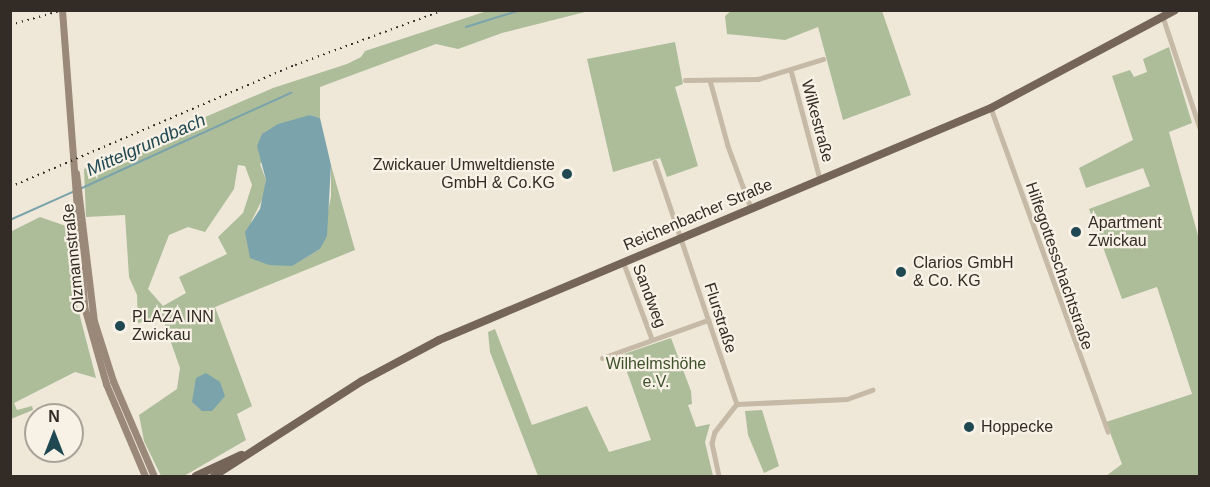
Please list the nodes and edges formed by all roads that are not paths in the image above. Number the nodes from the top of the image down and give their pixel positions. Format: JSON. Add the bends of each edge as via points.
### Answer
{"nodes":[{"id":1,"x":62,"y":10,"type":"edge"},
{"id":2,"x":1175,"y":10,"type":"edge"},
{"id":3,"x":1162,"y":17,"type":"junction"},
{"id":4,"x":823,"y":59,"type":"dead end"},
{"id":5,"x":791,"y":70,"type":"junction"},
{"id":6,"x":685,"y":80,"type":"dead end"},
{"id":7,"x":710,"y":80,"type":"junction"},
{"id":8,"x":991,"y":108,"type":"junction"},
{"id":9,"x":1200,"y":128,"type":"edge"},
{"id":10,"x":655,"y":162,"type":"dead end"},
{"id":11,"x":820,"y":179,"type":"junction"},
{"id":12,"x":77,"y":197,"type":"junction"},
{"id":13,"x":751,"y":208,"type":"junction"},
{"id":14,"x":681,"y":237,"type":"junction"},
{"id":15,"x":623,"y":261,"type":"junction"},
{"id":16,"x":708,"y":320,"type":"junction"},
{"id":17,"x":652,"y":339,"type":"junction"},
{"id":18,"x":602,"y":358,"type":"dead end"},
{"id":19,"x":872,"y":390,"type":"dead end"},
{"id":20,"x":737,"y":404,"type":"junction"},
{"id":21,"x":1108,"y":431,"type":"dead end"},
{"id":22,"x":251,"y":451,"type":"junction"},
{"id":23,"x":145,"y":477,"type":"edge"},
{"id":24,"x":154,"y":477,"type":"edge"},
{"id":25,"x":196,"y":477,"type":"edge"},
{"id":26,"x":214,"y":477,"type":"edge"},
{"id":27,"x":719,"y":477,"type":"edge"}],
"edges":[{"from":1,"to":12,"type":"main road","name":"Olzmannstraße"},
{"from":2,"to":3,"type":"main road","name":"Reichenbacher Straße"},
{"from":3,"to":8,"type":"main road","name":"Reichenbacher Straße"},
{"from":3,"to":9,"type":"street"},
{"from":4,"to":5,"type":"street"},
{"from":5,"to":7,"type":"street","via":[[758,79]]},
{"from":5,"to":11,"type":"street","name":"Wilkestraße"},
{"from":6,"to":7,"type":"street"},
{"from":7,"to":13,"type":"street"},
{"from":8,"to":11,"type":"main road","name":"Reichenbacher Straße"},
{"from":8,"to":21,"type":"street","name":"Hilfegottesschachtstraße"},
{"from":10,"to":14,"type":"street","name":"Flurstraße"},
{"from":11,"to":13,"type":"main road","name":"Reichenbacher Straße"},
{"from":12,"to":23,"type":"main road","name":"Olzmannstraße","via":[[88,322],[106,384]]},
{"from":12,"to":24,"type":"main road","name":"Olzmannstraße","via":[[94,321],[113,381]]},
{"from":13,"to":14,"type":"main road","name":"Reichenbacher Straße"},
{"from":14,"to":15,"type":"main road","name":"Reichenbacher Straße"},
{"from":14,"to":16,"type":"street","name":"Flurstraße"},
{"from":15,"to":17,"type":"street","name":"Sandweg"},
{"from":15,"to":22,"type":"main road","name":"Reichenbacher Straße","via":[[415,352]]},
{"from":16,"to":17,"type":"street"},
{"from":16,"to":20,"type":"street","name":"Flurstraße"},
{"from":17,"to":18,"type":"street"},
{"from":19,"to":20,"type":"street","via":[[846,399]]},
{"from":20,"to":27,"type":"street","via":[[715,432],[712,443]]},
{"from":22,"to":25,"type":"main road","name":"Reichenbacher Straße"},
{"from":22,"to":26,"type":"main road","name":"Reichenbacher Straße"}]}
